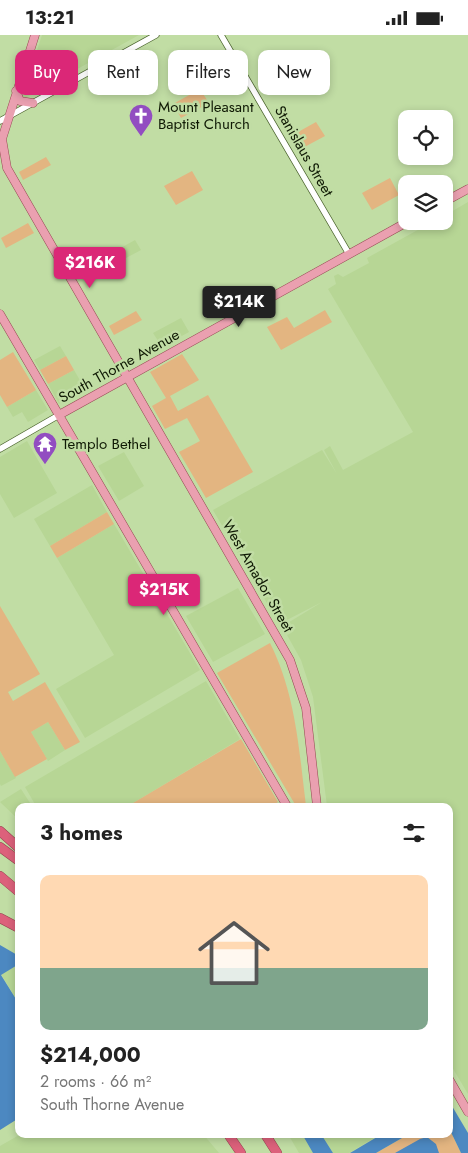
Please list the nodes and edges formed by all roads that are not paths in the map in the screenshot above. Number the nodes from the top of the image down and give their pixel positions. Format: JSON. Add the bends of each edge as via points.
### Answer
{"nodes":[{"id":1,"x":34,"y":35,"type":"edge"},
{"id":2,"x":156,"y":35,"type":"edge"},
{"id":3,"x":221,"y":35,"type":"edge"},
{"id":4,"x":29,"y":50,"type":"edge"},
{"id":5,"x":15,"y":93,"type":"edge"},
{"id":6,"x":18,"y":95,"type":"edge"},
{"id":7,"x":33,"y":103,"type":"junction"},
{"id":8,"x":4,"y":119,"type":"edge"},
{"id":9,"x":0,"y":161,"type":"edge"},
{"id":10,"x":7,"y":168,"type":"junction"},
{"id":11,"x":468,"y":189,"type":"edge"},
{"id":12,"x":453,"y":197,"type":"edge"},
{"id":13,"x":398,"y":227,"type":"edge"},
{"id":14,"x":349,"y":254,"type":"junction"},
{"id":15,"x":0,"y":315,"type":"edge"},
{"id":16,"x":126,"y":377,"type":"junction"},
{"id":17,"x":59,"y":415,"type":"junction"},
{"id":18,"x":0,"y":449,"type":"edge"},
{"id":19,"x":285,"y":803,"type":"edge"},
{"id":20,"x":317,"y":803,"type":"edge"},
{"id":21,"x":0,"y":831,"type":"edge"},
{"id":22,"x":15,"y":844,"type":"edge"},
{"id":23,"x":0,"y":847,"type":"edge"},
{"id":24,"x":15,"y":858,"type":"edge"},
{"id":25,"x":0,"y":876,"type":"edge"},
{"id":26,"x":15,"y":889,"type":"edge"},
{"id":27,"x":0,"y":918,"type":"edge"},
{"id":28,"x":0,"y":923,"type":"edge"},
{"id":29,"x":15,"y":927,"type":"edge"},
{"id":30,"x":15,"y":929,"type":"edge"},
{"id":31,"x":453,"y":1086,"type":"edge"},
{"id":32,"x":468,"y":1112,"type":"edge"},
{"id":33,"x":231,"y":1138,"type":"edge"},
{"id":34,"x":237,"y":1138,"type":"edge"},
{"id":35,"x":268,"y":1138,"type":"edge"},
{"id":36,"x":241,"y":1153,"type":"edge"},
{"id":37,"x":246,"y":1153,"type":"edge"},
{"id":38,"x":277,"y":1153,"type":"edge"}],
"edges":[{"from":1,"to":4,"type":"main road"},
{"from":2,"to":7,"type":"street"},
{"from":3,"to":14,"type":"street","name":"Stanislaus Street"},
{"from":5,"to":8,"type":"main road"},
{"from":6,"to":7,"type":"main road","via":[[20,101]]},
{"from":7,"to":8,"type":"street"},
{"from":8,"to":10,"type":"main road","via":[[2,139]]},
{"from":9,"to":10,"type":"main road"},
{"from":10,"to":16,"type":"main road","name":"West Amador Street"},
{"from":11,"to":12,"type":"main road"},
{"from":13,"to":14,"type":"main road","name":"South Thorne Avenue"},
{"from":14,"to":16,"type":"main road","name":"South Thorne Avenue"},
{"from":15,"to":17,"type":"main road"},
{"from":16,"to":17,"type":"main road","name":"South Thorne Avenue"},
{"from":16,"to":20,"type":"main road","name":"West Amador Street","via":[[290,659],[306,708]]},
{"from":17,"to":18,"type":"street","name":"South Thorne Avenue"},
{"from":17,"to":19,"type":"main road"},
{"from":21,"to":22,"type":"highway"},
{"from":23,"to":24,"type":"highway"},
{"from":25,"to":26,"type":"highway"},
{"from":27,"to":29,"type":"highway"},
{"from":28,"to":30,"type":"highway"},
{"from":31,"to":32,"type":"main road"},
{"from":33,"to":36,"type":"highway"},
{"from":34,"to":37,"type":"highway"},
{"from":35,"to":38,"type":"highway"}]}
